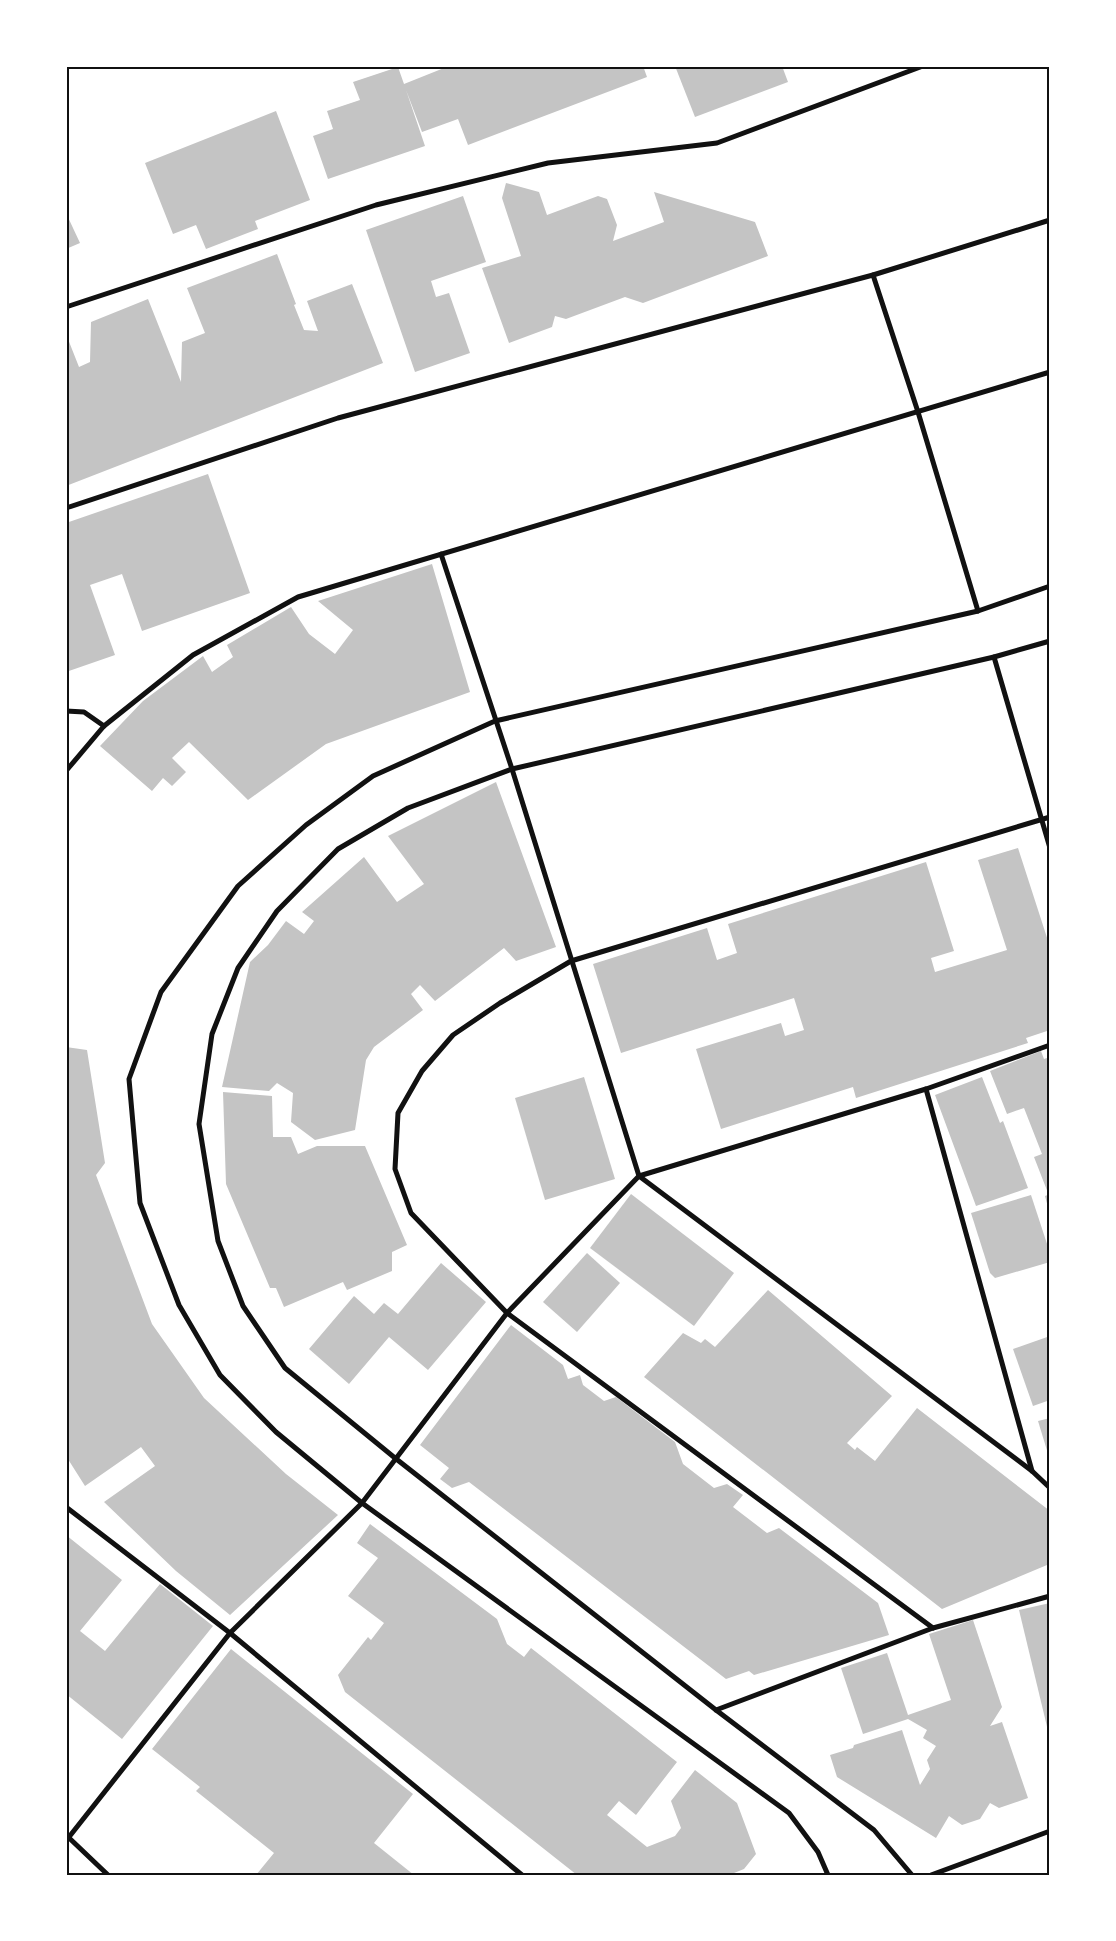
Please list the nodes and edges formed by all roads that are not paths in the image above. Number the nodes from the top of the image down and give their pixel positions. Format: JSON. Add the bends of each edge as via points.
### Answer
{"nodes":[{"id":1,"x":923,"y":66,"type":"edge"},
{"id":2,"x":1050,"y":220,"type":"edge"},
{"id":3,"x":873,"y":275,"type":"junction"},
{"id":4,"x":66,"y":307,"type":"edge"},
{"id":5,"x":1050,"y":372,"type":"edge"},
{"id":6,"x":918,"y":412,"type":"junction"},
{"id":7,"x":66,"y":508,"type":"edge"},
{"id":8,"x":441,"y":554,"type":"junction"},
{"id":9,"x":1050,"y":586,"type":"edge"},
{"id":10,"x":978,"y":611,"type":"junction"},
{"id":11,"x":1050,"y":641,"type":"edge"},
{"id":12,"x":994,"y":657,"type":"junction"},
{"id":13,"x":66,"y":711,"type":"edge"},
{"id":14,"x":496,"y":720,"type":"junction"},
{"id":15,"x":104,"y":726,"type":"junction"},
{"id":16,"x":512,"y":769,"type":"junction"},
{"id":17,"x":66,"y":771,"type":"edge"},
{"id":18,"x":1050,"y":817,"type":"edge"},
{"id":19,"x":1041,"y":819,"type":"junction"},
{"id":20,"x":1050,"y":848,"type":"edge"},
{"id":21,"x":571,"y":961,"type":"junction"},
{"id":22,"x":1050,"y":1045,"type":"edge"},
{"id":23,"x":926,"y":1089,"type":"junction"},
{"id":24,"x":639,"y":1176,"type":"junction"},
{"id":25,"x":507,"y":1313,"type":"junction"},
{"id":26,"x":395,"y":1458,"type":"junction"},
{"id":27,"x":1032,"y":1471,"type":"junction"},
{"id":28,"x":1050,"y":1488,"type":"edge"},
{"id":29,"x":362,"y":1503,"type":"junction"},
{"id":30,"x":66,"y":1507,"type":"edge"},
{"id":31,"x":1050,"y":1596,"type":"edge"},
{"id":32,"x":933,"y":1628,"type":"junction"},
{"id":33,"x":230,"y":1633,"type":"junction"},
{"id":34,"x":716,"y":1710,"type":"junction"},
{"id":35,"x":1050,"y":1831,"type":"edge"},
{"id":36,"x":68,"y":1836,"type":"edge"},
{"id":37,"x":108,"y":1875,"type":"edge"},
{"id":38,"x":522,"y":1875,"type":"edge"},
{"id":39,"x":828,"y":1875,"type":"edge"},
{"id":40,"x":912,"y":1875,"type":"edge"},
{"id":41,"x":931,"y":1875,"type":"edge"}],
"edges":[{"from":1,"to":4,"type":"street","via":[[718,143],[548,163],[376,205]]},
{"from":2,"to":3,"type":"street"},
{"from":3,"to":6,"type":"street"},
{"from":3,"to":7,"type":"street","via":[[338,418]]},
{"from":5,"to":6,"type":"street"},
{"from":6,"to":8,"type":"street"},
{"from":6,"to":10,"type":"street"},
{"from":8,"to":14,"type":"street"},
{"from":8,"to":15,"type":"street","via":[[298,597],[193,655]]},
{"from":9,"to":10,"type":"street"},
{"from":10,"to":14,"type":"street"},
{"from":11,"to":12,"type":"street"},
{"from":12,"to":16,"type":"street"},
{"from":12,"to":19,"type":"street"},
{"from":13,"to":15,"type":"street","via":[[84,712]]},
{"from":14,"to":16,"type":"street"},
{"from":14,"to":29,"type":"street","via":[[373,776],[306,825],[238,886],[161,992],[129,1079],[140,1203],[179,1306],[220,1375],[276,1432]]},
{"from":15,"to":17,"type":"street"},
{"from":16,"to":21,"type":"street"},
{"from":16,"to":26,"type":"street","via":[[408,808],[338,849],[277,910],[238,968],[212,1034],[199,1124],[218,1241],[243,1306],[285,1368]]},
{"from":18,"to":19,"type":"street"},
{"from":19,"to":20,"type":"street"},
{"from":19,"to":21,"type":"street"},
{"from":21,"to":24,"type":"street"},
{"from":21,"to":25,"type":"street","via":[[452,1035],[422,1071],[398,1113],[395,1169],[411,1213]]},
{"from":22,"to":23,"type":"street"},
{"from":23,"to":24,"type":"street"},
{"from":23,"to":27,"type":"street"},
{"from":24,"to":25,"type":"street"},
{"from":24,"to":27,"type":"street"},
{"from":25,"to":26,"type":"street"},
{"from":25,"to":32,"type":"street"},
{"from":26,"to":29,"type":"street"},
{"from":26,"to":34,"type":"street"},
{"from":27,"to":28,"type":"street"},
{"from":29,"to":33,"type":"street"},
{"from":29,"to":39,"type":"street","via":[[789,1813],[818,1852]]},
{"from":30,"to":33,"type":"street"},
{"from":31,"to":32,"type":"street"},
{"from":32,"to":34,"type":"street"},
{"from":33,"to":36,"type":"street"},
{"from":33,"to":38,"type":"street"},
{"from":34,"to":40,"type":"street","via":[[874,1830]]},
{"from":35,"to":41,"type":"street"},
{"from":36,"to":37,"type":"street"}]}
